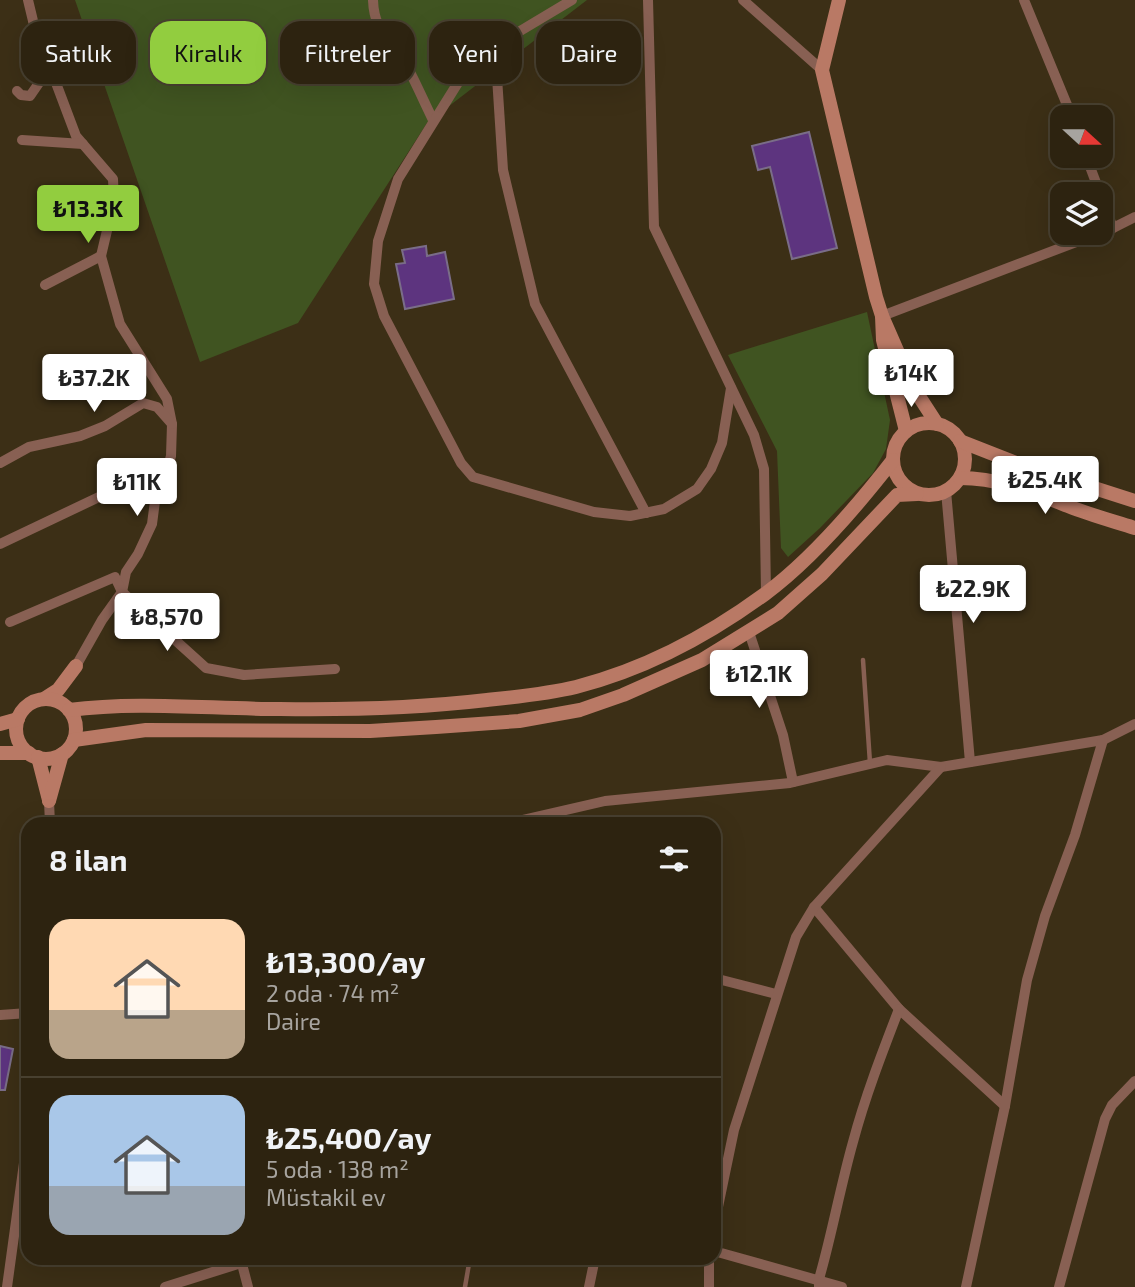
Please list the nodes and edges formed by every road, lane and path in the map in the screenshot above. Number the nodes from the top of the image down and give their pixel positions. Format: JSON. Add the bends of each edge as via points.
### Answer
{"nodes":[{"id":1,"x":28,"y":0,"type":"edge"},
{"id":2,"x":373,"y":0,"type":"edge"},
{"id":3,"x":572,"y":0,"type":"edge"},
{"id":4,"x":648,"y":0,"type":"edge"},
{"id":5,"x":743,"y":0,"type":"edge"},
{"id":6,"x":838,"y":0,"type":"edge"},
{"id":7,"x":1024,"y":0,"type":"edge"},
{"id":8,"x":33,"y":21,"type":"edge"},
{"id":9,"x":522,"y":30,"type":"edge"},
{"id":10,"x":822,"y":70,"type":"junction"},
{"id":11,"x":38,"y":84,"type":"edge"},
{"id":12,"x":56,"y":84,"type":"edge"},
{"id":13,"x":457,"y":84,"type":"edge"},
{"id":14,"x":497,"y":84,"type":"edge"},
{"id":15,"x":17,"y":91,"type":"dead end"},
{"id":16,"x":1067,"y":105,"type":"edge"},
{"id":17,"x":433,"y":120,"type":"junction"},
{"id":18,"x":22,"y":140,"type":"dead end"},
{"id":19,"x":83,"y":144,"type":"junction"},
{"id":20,"x":1135,"y":217,"type":"edge"},
{"id":21,"x":1113,"y":228,"type":"edge"},
{"id":22,"x":1068,"y":245,"type":"edge"},
{"id":23,"x":101,"y":256,"type":"junction"},
{"id":24,"x":45,"y":285,"type":"dead end"},
{"id":25,"x":882,"y":316,"type":"junction"},
{"id":26,"x":731,"y":388,"type":"junction"},
{"id":27,"x":172,"y":424,"type":"junction"},
{"id":28,"x":937,"y":424,"type":"junction"},
{"id":29,"x":906,"y":431,"type":"junction"},
{"id":30,"x":960,"y":442,"type":"junction"},
{"id":31,"x":892,"y":460,"type":"junction"},
{"id":32,"x":0,"y":463,"type":"edge"},
{"id":33,"x":960,"y":478,"type":"junction"},
{"id":34,"x":946,"y":491,"type":"junction"},
{"id":35,"x":917,"y":494,"type":"junction"},
{"id":36,"x":155,"y":501,"type":"junction"},
{"id":37,"x":1135,"y":501,"type":"edge"},
{"id":38,"x":646,"y":513,"type":"junction"},
{"id":39,"x":1135,"y":528,"type":"edge"},
{"id":40,"x":0,"y":544,"type":"edge"},
{"id":41,"x":122,"y":592,"type":"junction"},
{"id":42,"x":766,"y":593,"type":"junction"},
{"id":43,"x":10,"y":622,"type":"dead end"},
{"id":44,"x":749,"y":632,"type":"junction"},
{"id":45,"x":863,"y":660,"type":"dead end"},
{"id":46,"x":76,"y":666,"type":"junction"},
{"id":47,"x":335,"y":669,"type":"dead end"},
{"id":48,"x":44,"y":699,"type":"junction"},
{"id":49,"x":66,"y":707,"type":"junction"},
{"id":50,"x":18,"y":719,"type":"junction"},
{"id":51,"x":0,"y":724,"type":"edge"},
{"id":52,"x":1135,"y":724,"type":"edge"},
{"id":53,"x":74,"y":740,"type":"junction"},
{"id":54,"x":1103,"y":740,"type":"junction"},
{"id":55,"x":0,"y":753,"type":"edge"},
{"id":56,"x":61,"y":754,"type":"junction"},
{"id":57,"x":34,"y":755,"type":"junction"},
{"id":58,"x":970,"y":762,"type":"junction"},
{"id":59,"x":870,"y":764,"type":"junction"},
{"id":60,"x":941,"y":767,"type":"junction"},
{"id":61,"x":793,"y":782,"type":"junction"},
{"id":62,"x":49,"y":801,"type":"junction"},
{"id":63,"x":50,"y":817,"type":"edge"},
{"id":64,"x":546,"y":817,"type":"edge"},
{"id":65,"x":814,"y":907,"type":"junction"},
{"id":66,"x":721,"y":980,"type":"edge"},
{"id":67,"x":776,"y":994,"type":"junction"},
{"id":68,"x":899,"y":1009,"type":"junction"},
{"id":69,"x":21,"y":1014,"type":"edge"},
{"id":70,"x":0,"y":1015,"type":"edge"},
{"id":71,"x":1135,"y":1081,"type":"edge"},
{"id":72,"x":1005,"y":1106,"type":"junction"},
{"id":73,"x":21,"y":1185,"type":"edge"},
{"id":74,"x":721,"y":1192,"type":"edge"},
{"id":75,"x":721,"y":1253,"type":"edge"},
{"id":76,"x":218,"y":1265,"type":"edge"},
{"id":77,"x":242,"y":1265,"type":"edge"},
{"id":78,"x":469,"y":1265,"type":"edge"},
{"id":79,"x":594,"y":1265,"type":"edge"},
{"id":80,"x":709,"y":1265,"type":"edge"},
{"id":81,"x":819,"y":1283,"type":"edge"},
{"id":82,"x":7,"y":1287,"type":"edge"},
{"id":83,"x":165,"y":1287,"type":"edge"},
{"id":84,"x":248,"y":1287,"type":"edge"},
{"id":85,"x":465,"y":1287,"type":"edge"},
{"id":86,"x":589,"y":1287,"type":"edge"},
{"id":87,"x":709,"y":1287,"type":"edge"},
{"id":88,"x":842,"y":1287,"type":"edge"},
{"id":89,"x":966,"y":1287,"type":"edge"},
{"id":90,"x":1059,"y":1287,"type":"edge"}],
"edges":[{"from":1,"to":8,"type":"street"},
{"from":2,"to":17,"type":"street","via":[[382,35],[402,57]]},
{"from":3,"to":9,"type":"street"},
{"from":4,"to":26,"type":"street","via":[[654,227]]},
{"from":5,"to":10,"type":"street"},
{"from":6,"to":10,"type":"main road"},
{"from":7,"to":16,"type":"street"},
{"from":10,"to":25,"type":"main road"},
{"from":11,"to":15,"type":"street","via":[[30,96]]},
{"from":12,"to":19,"type":"street"},
{"from":13,"to":17,"type":"street"},
{"from":14,"to":38,"type":"street","via":[[503,170],[535,304]]},
{"from":17,"to":38,"type":"street","via":[[398,179],[378,241],[374,284],[384,316],[461,463],[472,477],[594,512]]},
{"from":18,"to":19,"type":"street"},
{"from":19,"to":23,"type":"street","via":[[113,179],[114,201]]},
{"from":20,"to":21,"type":"street"},
{"from":22,"to":25,"type":"street"},
{"from":23,"to":24,"type":"street"},
{"from":23,"to":27,"type":"street","via":[[120,324],[167,399]]},
{"from":25,"to":28,"type":"main road","via":[[913,387]]},
{"from":25,"to":29,"type":"main road","via":[[883,340]]},
{"from":26,"to":38,"type":"street","via":[[722,443],[711,469],[697,489],[664,509]]},
{"from":26,"to":42,"type":"street","via":[[754,435],[764,469]]},
{"from":27,"to":32,"type":"street","via":[[157,407],[143,403],[105,426],[29,447]]},
{"from":27,"to":36,"type":"street","via":[[171,456]]},
{"from":28,"to":29,"type":"main road"},
{"from":28,"to":30,"type":"main road"},
{"from":29,"to":31,"type":"main road"},
{"from":30,"to":33,"type":"main road","via":[[965,460]]},
{"from":30,"to":37,"type":"main road"},
{"from":31,"to":35,"type":"main road","via":[[900,481]]},
{"from":31,"to":42,"type":"main road","via":[[859,504]]},
{"from":33,"to":34,"type":"main road"},
{"from":33,"to":39,"type":"main road","via":[[1012,484]]},
{"from":34,"to":35,"type":"main road"},
{"from":34,"to":58,"type":"street"},
{"from":35,"to":44,"type":"main road","via":[[897,495],[822,574],[778,614]]},
{"from":36,"to":40,"type":"street","via":[[138,482]]},
{"from":36,"to":41,"type":"street","via":[[152,524],[126,572]]},
{"from":41,"to":43,"type":"street","via":[[115,577]]},
{"from":41,"to":46,"type":"street"},
{"from":41,"to":47,"type":"street","via":[[206,668],[244,675]]},
{"from":42,"to":49,"type":"main road","via":[[676,648],[625,671],[576,687],[524,696],[426,707]]},
{"from":44,"to":53,"type":"main road","via":[[702,660],[623,695],[580,710],[531,719],[370,731],[146,730]]},
{"from":44,"to":61,"type":"street","via":[[783,735]]},
{"from":45,"to":59,"type":"lane"},
{"from":46,"to":48,"type":"main road","via":[[58,690]]},
{"from":46,"to":49,"type":"main road"},
{"from":48,"to":49,"type":"main road"},
{"from":48,"to":50,"type":"main road","via":[[30,704]]},
{"from":49,"to":53,"type":"main road","via":[[76,724]]},
{"from":50,"to":51,"type":"main road"},
{"from":50,"to":57,"type":"main road","via":[[18,738]]},
{"from":52,"to":54,"type":"street"},
{"from":53,"to":56,"type":"main road"},
{"from":54,"to":58,"type":"street"},
{"from":54,"to":72,"type":"street","via":[[1027,980]]},
{"from":55,"to":57,"type":"main road"},
{"from":56,"to":57,"type":"main road","via":[[53,758]]},
{"from":56,"to":62,"type":"main road"},
{"from":57,"to":62,"type":"main road"},
{"from":58,"to":60,"type":"street"},
{"from":59,"to":60,"type":"street","via":[[887,760]]},
{"from":59,"to":61,"type":"street"},
{"from":60,"to":65,"type":"street"},
{"from":61,"to":64,"type":"street","via":[[605,801]]},
{"from":62,"to":63,"type":"street"},
{"from":65,"to":67,"type":"street","via":[[796,937]]},
{"from":65,"to":68,"type":"street"},
{"from":66,"to":67,"type":"street"},
{"from":67,"to":74,"type":"street","via":[[734,1130]]},
{"from":68,"to":72,"type":"street"},
{"from":68,"to":81,"type":"street","via":[[852,1142]]},
{"from":69,"to":70,"type":"street"},
{"from":71,"to":90,"type":"street","via":[[1105,1119]]},
{"from":72,"to":89,"type":"street"},
{"from":73,"to":82,"type":"street"},
{"from":75,"to":81,"type":"street"},
{"from":76,"to":83,"type":"street"},
{"from":77,"to":84,"type":"street"},
{"from":78,"to":85,"type":"lane"},
{"from":79,"to":86,"type":"street"},
{"from":80,"to":87,"type":"street"},
{"from":81,"to":88,"type":"street"}]}
